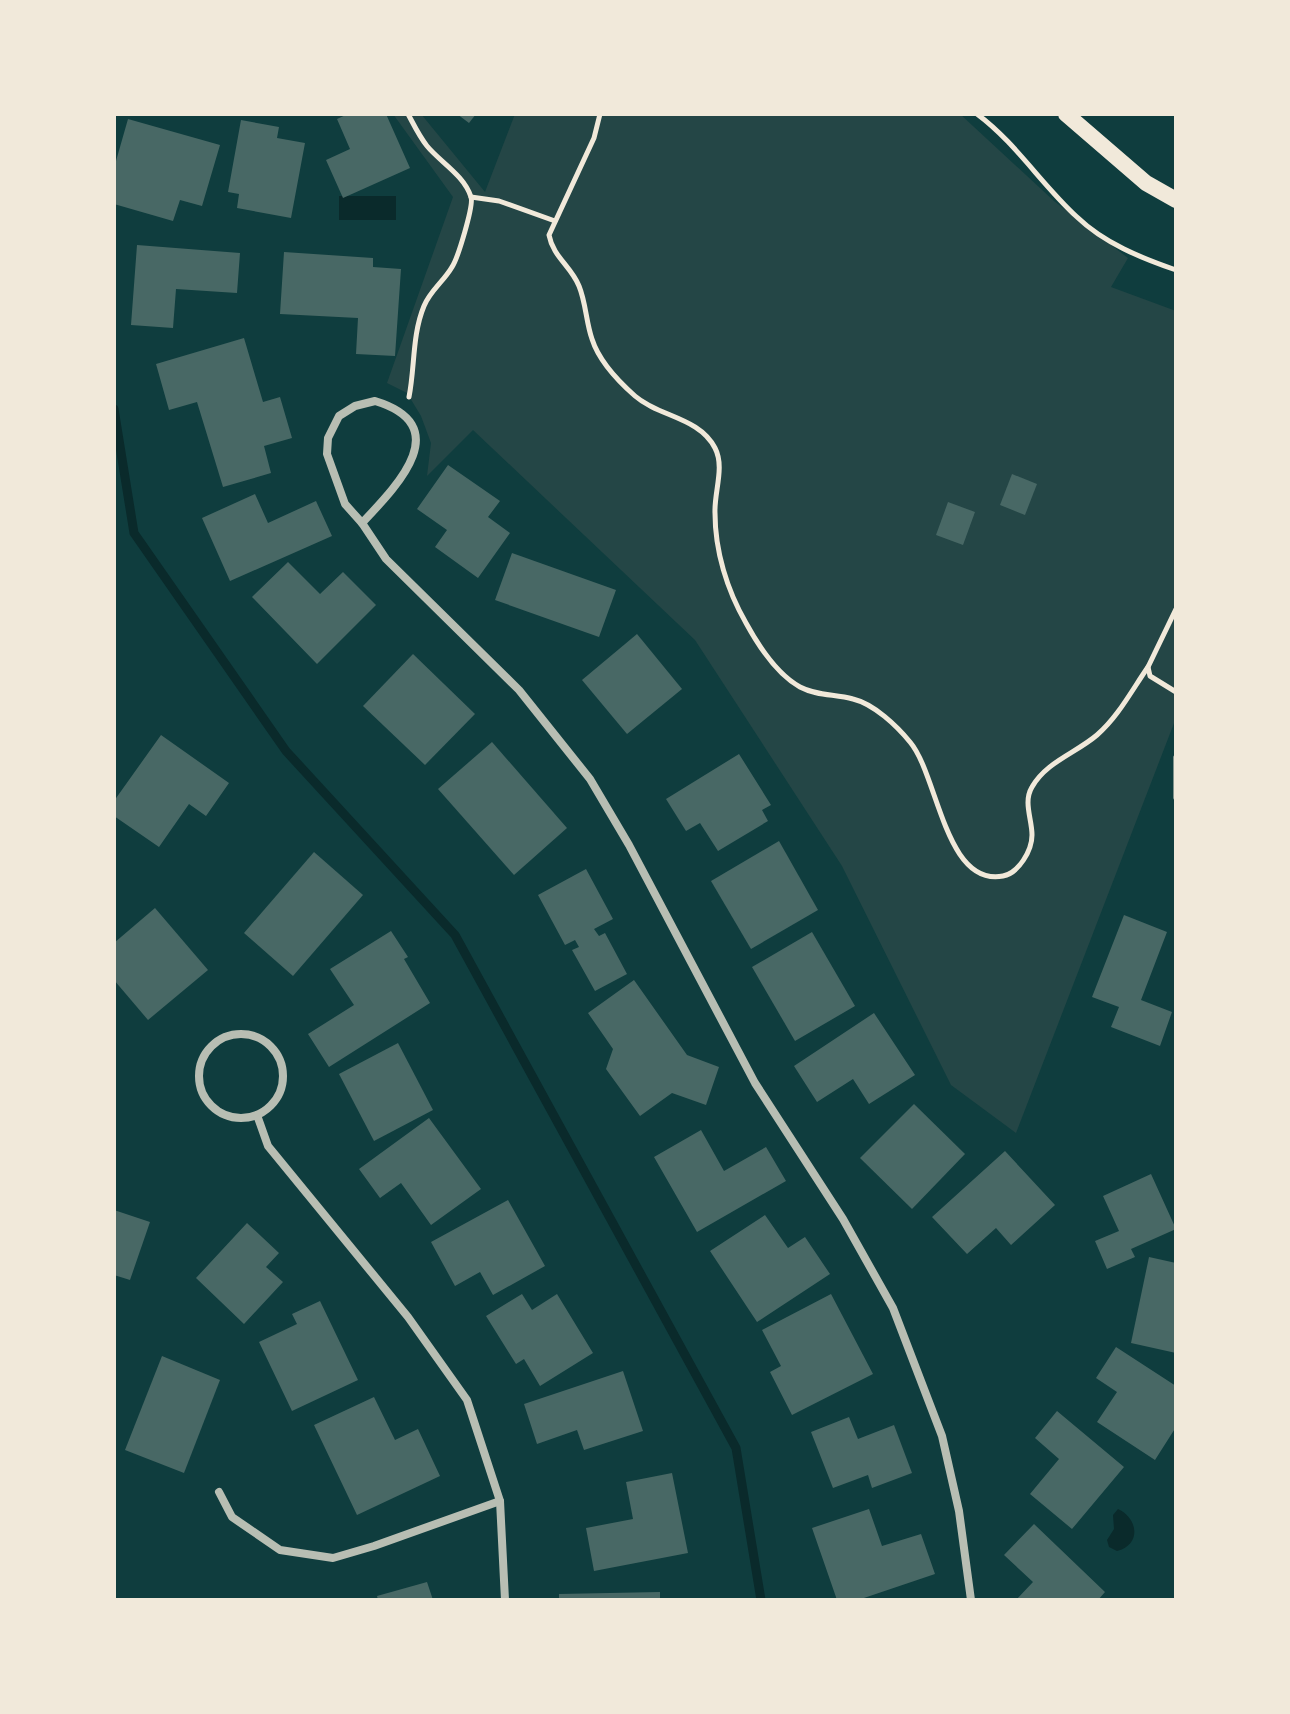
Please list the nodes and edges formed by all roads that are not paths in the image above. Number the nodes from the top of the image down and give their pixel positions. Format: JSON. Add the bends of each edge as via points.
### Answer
{"nodes":[{"id":1,"x":1066,"y":114,"type":"edge"},
{"id":2,"x":1176,"y":200,"type":"edge"},
{"id":3,"x":362,"y":523,"type":"junction"},
{"id":4,"x":257,"y":1115,"type":"junction"},
{"id":5,"x":219,"y":1492,"type":"dead end"},
{"id":6,"x":500,"y":1501,"type":"junction"},
{"id":7,"x":505,"y":1600,"type":"edge"},
{"id":8,"x":971,"y":1600,"type":"edge"}],
"edges":[{"from":1,"to":2,"type":"main road","via":[[1146,183]]},
{"from":3,"to":3,"type":"street","via":[[402,480],[415,456],[409,420],[375,401],[339,416],[328,438],[327,454],[345,504]]},
{"from":3,"to":8,"type":"street","via":[[386,559],[519,690],[590,779],[755,1083],[857,1244],[893,1308],[942,1436]]},
{"from":4,"to":4,"type":"street","via":[[278,1098],[283,1086],[281,1060],[274,1048],[251,1034],[225,1036],[203,1056],[199,1085],[215,1110],[228,1117]]},
{"from":4,"to":6,"type":"street","via":[[268,1146],[408,1317],[467,1400]]},
{"from":5,"to":6,"type":"street","via":[[232,1517],[280,1550],[333,1558]]},
{"from":6,"to":7,"type":"street"}]}
